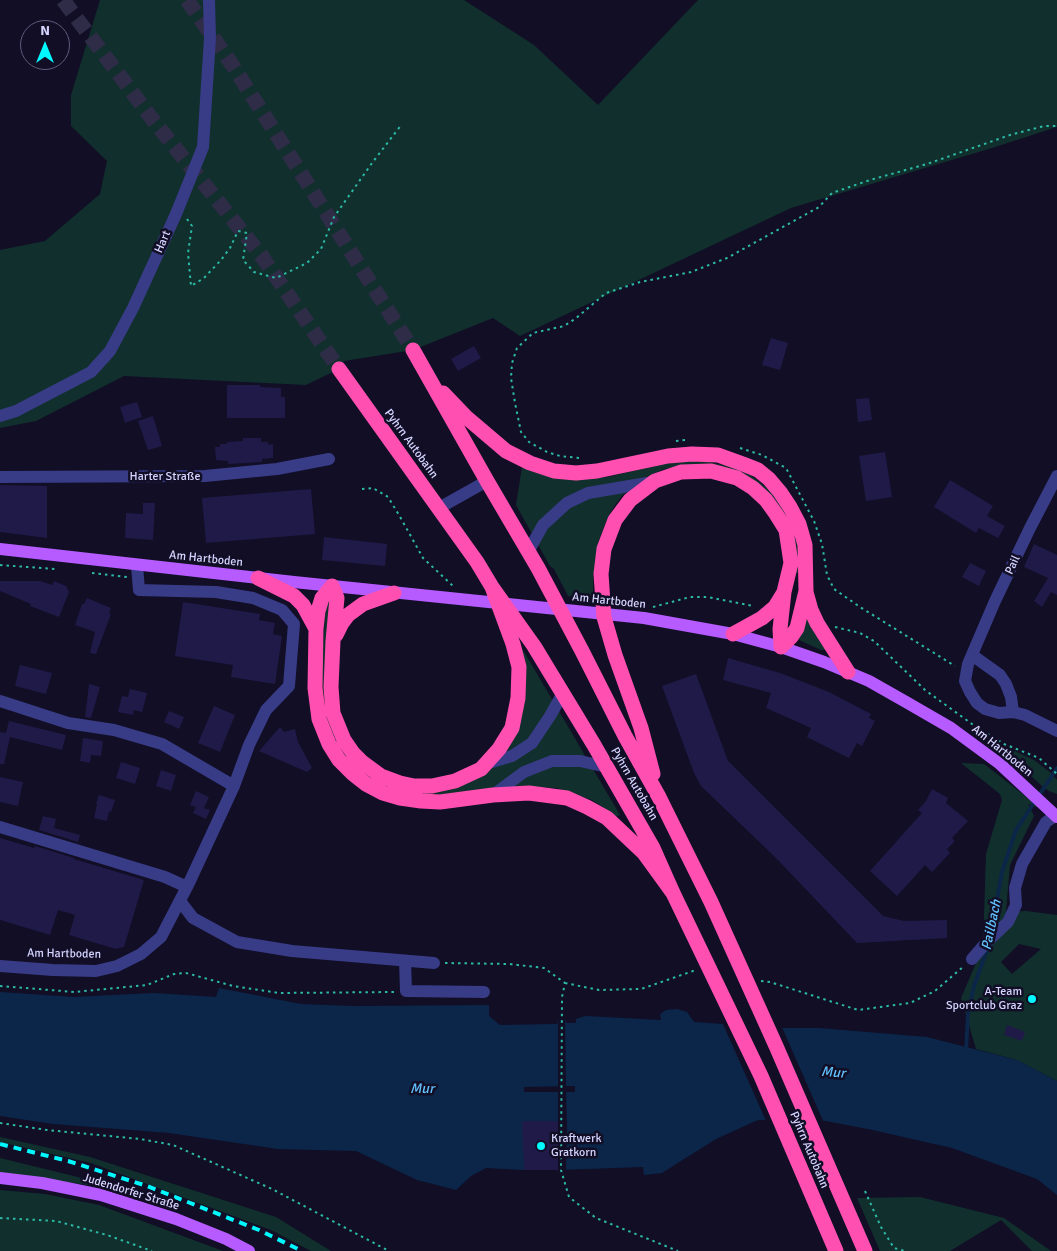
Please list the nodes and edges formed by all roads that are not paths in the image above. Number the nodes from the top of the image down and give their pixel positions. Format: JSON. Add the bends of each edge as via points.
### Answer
{"nodes":[{"id":1,"x":209,"y":0,"type":"edge"},
{"id":2,"x":413,"y":350,"type":"tunnel mouth"},
{"id":3,"x":339,"y":369,"type":"tunnel mouth"},
{"id":4,"x":427,"y":376,"type":"junction"},
{"id":5,"x":0,"y":416,"type":"edge"},
{"id":6,"x":329,"y":459,"type":"dead end"},
{"id":7,"x":1057,"y":476,"type":"edge"},
{"id":8,"x":0,"y":477,"type":"edge"},
{"id":9,"x":486,"y":481,"type":"junction"},
{"id":10,"x":654,"y":482,"type":"junction"},
{"id":11,"x":439,"y":508,"type":"junction"},
{"id":12,"x":0,"y":550,"type":"edge"},
{"id":13,"x":528,"y":552,"type":"junction"},
{"id":14,"x":137,"y":572,"type":"junction"},
{"id":15,"x":258,"y":578,"type":"junction"},
{"id":16,"x":332,"y":586,"type":"junction"},
{"id":17,"x":492,"y":587,"type":"junction"},
{"id":18,"x":806,"y":591,"type":"junction"},
{"id":19,"x":784,"y":592,"type":"junction"},
{"id":20,"x":394,"y":593,"type":"junction"},
{"id":21,"x":316,"y":629,"type":"junction"},
{"id":22,"x":733,"y":634,"type":"junction"},
{"id":23,"x":333,"y":641,"type":"junction"},
{"id":24,"x":781,"y":648,"type":"junction"},
{"id":25,"x":972,"y":655,"type":"junction"},
{"id":26,"x":848,"y":672,"type":"junction"},
{"id":27,"x":562,"y":693,"type":"junction"},
{"id":28,"x":0,"y":701,"type":"edge"},
{"id":29,"x":1013,"y":712,"type":"junction"},
{"id":30,"x":1055,"y":730,"type":"edge"},
{"id":31,"x":485,"y":764,"type":"junction"},
{"id":32,"x":607,"y":767,"type":"junction"},
{"id":33,"x":234,"y":786,"type":"junction"},
{"id":34,"x":493,"y":794,"type":"junction"},
{"id":35,"x":660,"y":797,"type":"junction"},
{"id":36,"x":1056,"y":816,"type":"edge"},
{"id":37,"x":0,"y":827,"type":"edge"},
{"id":38,"x":187,"y":887,"type":"junction"},
{"id":39,"x":674,"y":893,"type":"junction"},
{"id":40,"x":180,"y":901,"type":"junction"},
{"id":41,"x":972,"y":959,"type":"road end"},
{"id":42,"x":405,"y":961,"type":"junction"},
{"id":43,"x":434,"y":963,"type":"road end"},
{"id":44,"x":0,"y":966,"type":"edge"},
{"id":45,"x":484,"y":992,"type":"dead end"},
{"id":46,"x":0,"y":1178,"type":"edge"},
{"id":47,"x":249,"y":1251,"type":"edge"},
{"id":48,"x":836,"y":1251,"type":"edge"},
{"id":49,"x":865,"y":1251,"type":"edge"}],
"edges":[{"from":1,"to":5,"type":"street","name":"Hart","via":[[210,38],[203,147],[134,308],[110,350],[91,372]]},
{"from":2,"to":4,"type":"highway","name":"Pyhrn Autobahn"},
{"from":3,"to":11,"type":"highway","name":"Pyhrn Autobahn"},
{"from":4,"to":9,"type":"highway","name":"Pyhrn Autobahn"},
{"from":4,"to":18,"type":"highway","via":[[466,417],[506,451],[554,471],[597,471],[692,454],[718,455],[758,470],[780,492],[799,524],[805,545]]},
{"from":6,"to":8,"type":"street","name":"Harter Straße","via":[[277,469],[205,476]]},
{"from":7,"to":25,"type":"street","name":"Pail"},
{"from":9,"to":11,"type":"street"},
{"from":9,"to":13,"type":"highway","name":"Pyhrn Autobahn"},
{"from":10,"to":13,"type":"street","via":[[588,493],[567,503],[543,525]]},
{"from":10,"to":19,"type":"highway","via":[[681,472],[710,471],[737,478],[753,488],[766,500],[786,530],[791,562]]},
{"from":10,"to":35,"type":"highway","via":[[630,500],[615,520],[604,548],[601,574],[604,617]]},
{"from":11,"to":17,"type":"highway","name":"Pyhrn Autobahn"},
{"from":12,"to":14,"type":"main road","name":"Am Hartboden"},
{"from":13,"to":35,"type":"highway","name":"Pyhrn Autobahn"},
{"from":14,"to":15,"type":"main road","name":"Am Hartboden"},
{"from":14,"to":33,"type":"street","name":"Am Hartboden","via":[[139,590],[216,592],[253,598],[282,610],[294,624],[289,686],[266,710],[248,745]]},
{"from":15,"to":16,"type":"main road","name":"Am Hartboden"},
{"from":15,"to":21,"type":"highway","via":[[294,596]]},
{"from":16,"to":20,"type":"main road","name":"Am Hartboden"},
{"from":16,"to":21,"type":"highway","via":[[322,598]]},
{"from":16,"to":23,"type":"highway","via":[[337,598]]},
{"from":17,"to":27,"type":"highway","name":"Pyhrn Autobahn","via":[[534,646]]},
{"from":17,"to":31,"type":"highway","via":[[519,667],[518,698],[512,728]]},
{"from":18,"to":24,"type":"highway","via":[[797,628]]},
{"from":18,"to":26,"type":"highway","via":[[817,623]]},
{"from":19,"to":22,"type":"highway","via":[[775,607],[762,618]]},
{"from":19,"to":24,"type":"highway"},
{"from":20,"to":22,"type":"main road","name":"Am Hartboden","via":[[644,618]]},
{"from":20,"to":23,"type":"highway","via":[[362,604],[348,615]]},
{"from":21,"to":34,"type":"highway","via":[[315,688],[319,718],[329,744],[352,773],[383,793],[400,798],[440,802]]},
{"from":22,"to":24,"type":"main road","name":"Am Hartboden"},
{"from":23,"to":31,"type":"highway","via":[[333,713],[344,740],[362,762],[381,776],[414,786],[455,781]]},
{"from":24,"to":26,"type":"main road","name":"Am Hartboden"},
{"from":25,"to":29,"type":"street","via":[[1000,675],[1011,697]]},
{"from":25,"to":29,"type":"street","name":"Pail","via":[[965,681],[973,697],[986,710]]},
{"from":26,"to":36,"type":"main road","name":"Am Hartboden","via":[[950,728],[1000,764]]},
{"from":27,"to":31,"type":"street","via":[[532,743],[512,756]]},
{"from":27,"to":32,"type":"highway","name":"Pyhrn Autobahn"},
{"from":28,"to":33,"type":"street","via":[[68,724],[114,730],[162,744]]},
{"from":29,"to":30,"type":"street"},
{"from":32,"to":34,"type":"street","via":[[580,761],[552,761],[524,772]]},
{"from":32,"to":39,"type":"highway","name":"Pyhrn Autobahn","via":[[653,848]]},
{"from":33,"to":38,"type":"street","name":"Am Hartboden"},
{"from":34,"to":39,"type":"highway","via":[[548,794],[587,807],[607,818],[644,853]]},
{"from":35,"to":49,"type":"highway","name":"Pyhrn Autobahn","via":[[772,1037]]},
{"from":36,"to":41,"type":"street","via":[[1046,822],[1022,864],[1015,888],[1016,904],[1008,922]]},
{"from":37,"to":38,"type":"street","via":[[165,877]]},
{"from":38,"to":40,"type":"street","name":"Am Hartboden"},
{"from":39,"to":48,"type":"highway","name":"Pyhrn Autobahn","via":[[761,1076]]},
{"from":40,"to":42,"type":"street","via":[[193,918],[237,942]]},
{"from":40,"to":44,"type":"street","name":"Am Hartboden","via":[[161,937],[141,954],[117,966],[96,971]]},
{"from":42,"to":43,"type":"street"},
{"from":42,"to":45,"type":"street","via":[[406,991]]},
{"from":46,"to":47,"type":"main road","name":"Judendorfer Straße","via":[[42,1182],[101,1195],[176,1219]]}]}
